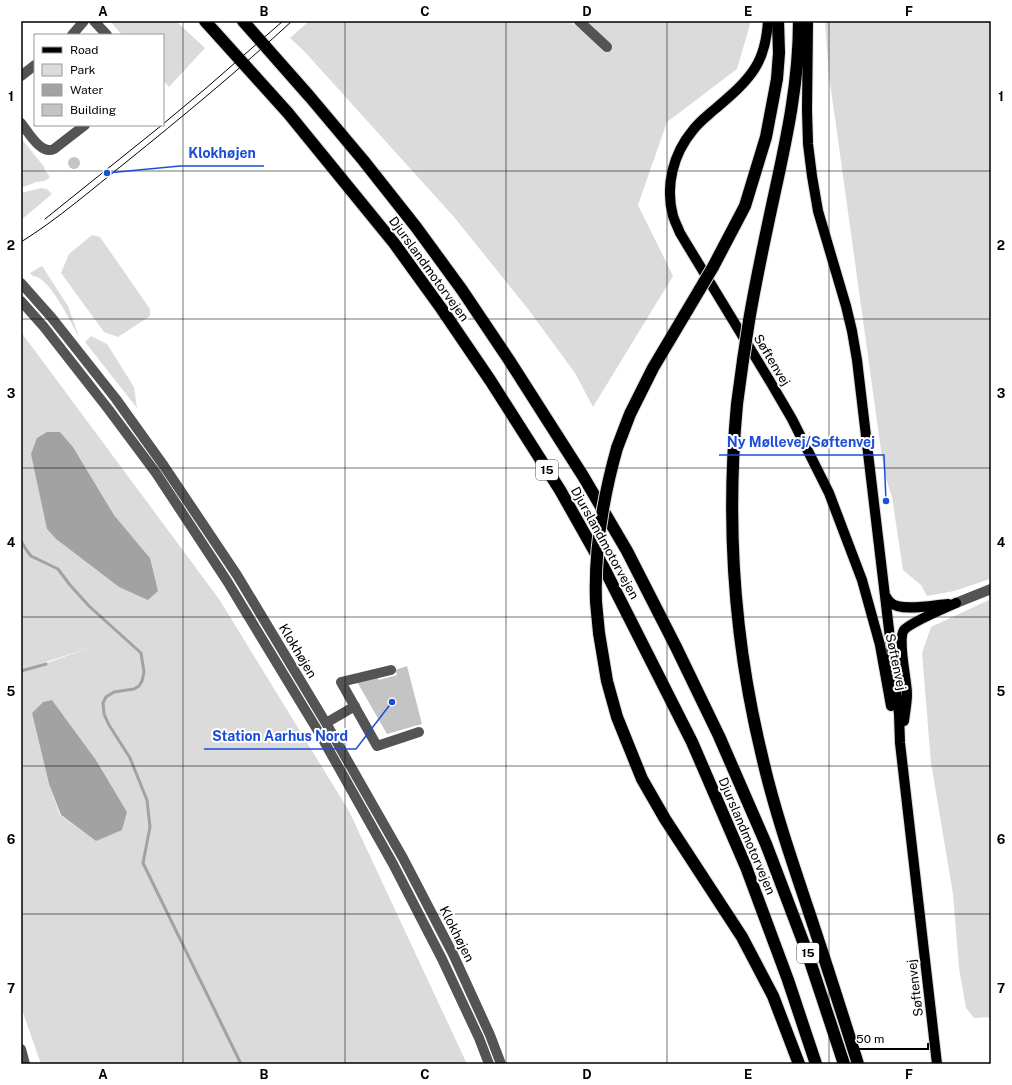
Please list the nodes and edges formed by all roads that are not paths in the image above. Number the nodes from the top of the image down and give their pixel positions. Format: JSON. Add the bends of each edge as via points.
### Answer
{"nodes":[{"id":1,"x":84,"y":21,"type":"edge"},
{"id":2,"x":94,"y":21,"type":"edge"},
{"id":3,"x":205,"y":21,"type":"edge"},
{"id":4,"x":243,"y":21,"type":"edge"},
{"id":5,"x":579,"y":21,"type":"edge"},
{"id":6,"x":768,"y":21,"type":"edge"},
{"id":7,"x":778,"y":21,"type":"edge"},
{"id":8,"x":799,"y":21,"type":"edge"},
{"id":9,"x":808,"y":21,"type":"edge"},
{"id":10,"x":73,"y":34,"type":"edge"},
{"id":11,"x":106,"y":34,"type":"edge"},
{"id":12,"x":607,"y":47,"type":"dead end"},
{"id":13,"x":34,"y":66,"type":"edge"},
{"id":14,"x":21,"y":76,"type":"edge"},
{"id":15,"x":22,"y":124,"type":"edge"},
{"id":16,"x":84,"y":126,"type":"edge"},
{"id":17,"x":21,"y":283,"type":"edge"},
{"id":18,"x":21,"y":301,"type":"edge"},
{"id":19,"x":991,"y":589,"type":"edge"},
{"id":20,"x":884,"y":592,"type":"junction"},
{"id":21,"x":956,"y":603,"type":"junction"},
{"id":22,"x":391,"y":670,"type":"dead end"},
{"id":23,"x":355,"y":706,"type":"junction"},
{"id":24,"x":326,"y":723,"type":"junction"},
{"id":25,"x":419,"y":732,"type":"dead end"},
{"id":26,"x":900,"y":743,"type":"junction"},
{"id":27,"x":21,"y":1048,"type":"edge"},
{"id":28,"x":25,"y":1064,"type":"edge"},
{"id":29,"x":489,"y":1064,"type":"edge"},
{"id":30,"x":501,"y":1064,"type":"edge"},
{"id":31,"x":799,"y":1064,"type":"edge"},
{"id":32,"x":816,"y":1064,"type":"edge"},
{"id":33,"x":844,"y":1064,"type":"edge"},
{"id":34,"x":858,"y":1064,"type":"edge"},
{"id":35,"x":937,"y":1064,"type":"edge"}],
"edges":[{"from":1,"to":10,"type":"street"},
{"from":2,"to":11,"type":"street"},
{"from":3,"to":32,"type":"highway","name":"Djurslandmotorvejen","number":"15","via":[[288,113],[394,243],[490,380],[560,490],[604,568],[692,742],[746,867]]},
{"from":4,"to":33,"type":"highway","name":"Djurslandmotorvejen","number":"15","via":[[363,160],[462,290],[583,476],[627,550],[676,646],[766,844],[807,952]]},
{"from":5,"to":12,"type":"street"},
{"from":6,"to":26,"type":"main road","name":"Søftenvej","via":[[766,41],[755,68],[735,92],[693,129],[678,153],[670,179],[670,202],[680,233],[792,419],[829,493],[862,580],[880,645]]},
{"from":7,"to":31,"type":"highway","bridge":true,"via":[[777,79],[766,138],[744,206],[713,267],[653,368],[630,414],[617,448],[603,508],[597,554],[596,602],[607,681],[617,716],[642,779],[665,819],[742,936],[773,996]]},
{"from":8,"to":34,"type":"highway","bridge":true,"via":[[793,108],[757,274],[737,402],[733,538],[743,653],[762,756],[784,835]]},
{"from":9,"to":20,"type":"main road","name":"Søftenvej","via":[[807,110],[812,176],[818,211],[852,331]]},
{"from":13,"to":14,"type":"street"},
{"from":15,"to":16,"type":"street","via":[[43,149],[50,151]]},
{"from":17,"to":24,"type":"street","name":"Klokhøjen","via":[[116,398],[164,466],[237,575]]},
{"from":18,"to":29,"type":"street","name":"Klokhøjen","via":[[44,327],[156,473],[227,581],[321,736],[393,864],[442,959]]},
{"from":19,"to":21,"type":"street"},
{"from":20,"to":21,"type":"main road","via":[[891,603],[902,607]]},
{"from":20,"to":26,"type":"main road","name":"Søftenvej","via":[[899,714]]},
{"from":21,"to":26,"type":"main road","via":[[921,619],[903,631],[901,641],[907,694]]},
{"from":22,"to":23,"type":"street","via":[[341,682]]},
{"from":23,"to":24,"type":"street"},
{"from":23,"to":25,"type":"street","via":[[377,746]]},
{"from":24,"to":30,"type":"street","name":"Klokhøjen","via":[[403,858],[449,947]]},
{"from":26,"to":35,"type":"main road","name":"Søftenvej"},
{"from":27,"to":28,"type":"street"}]}
